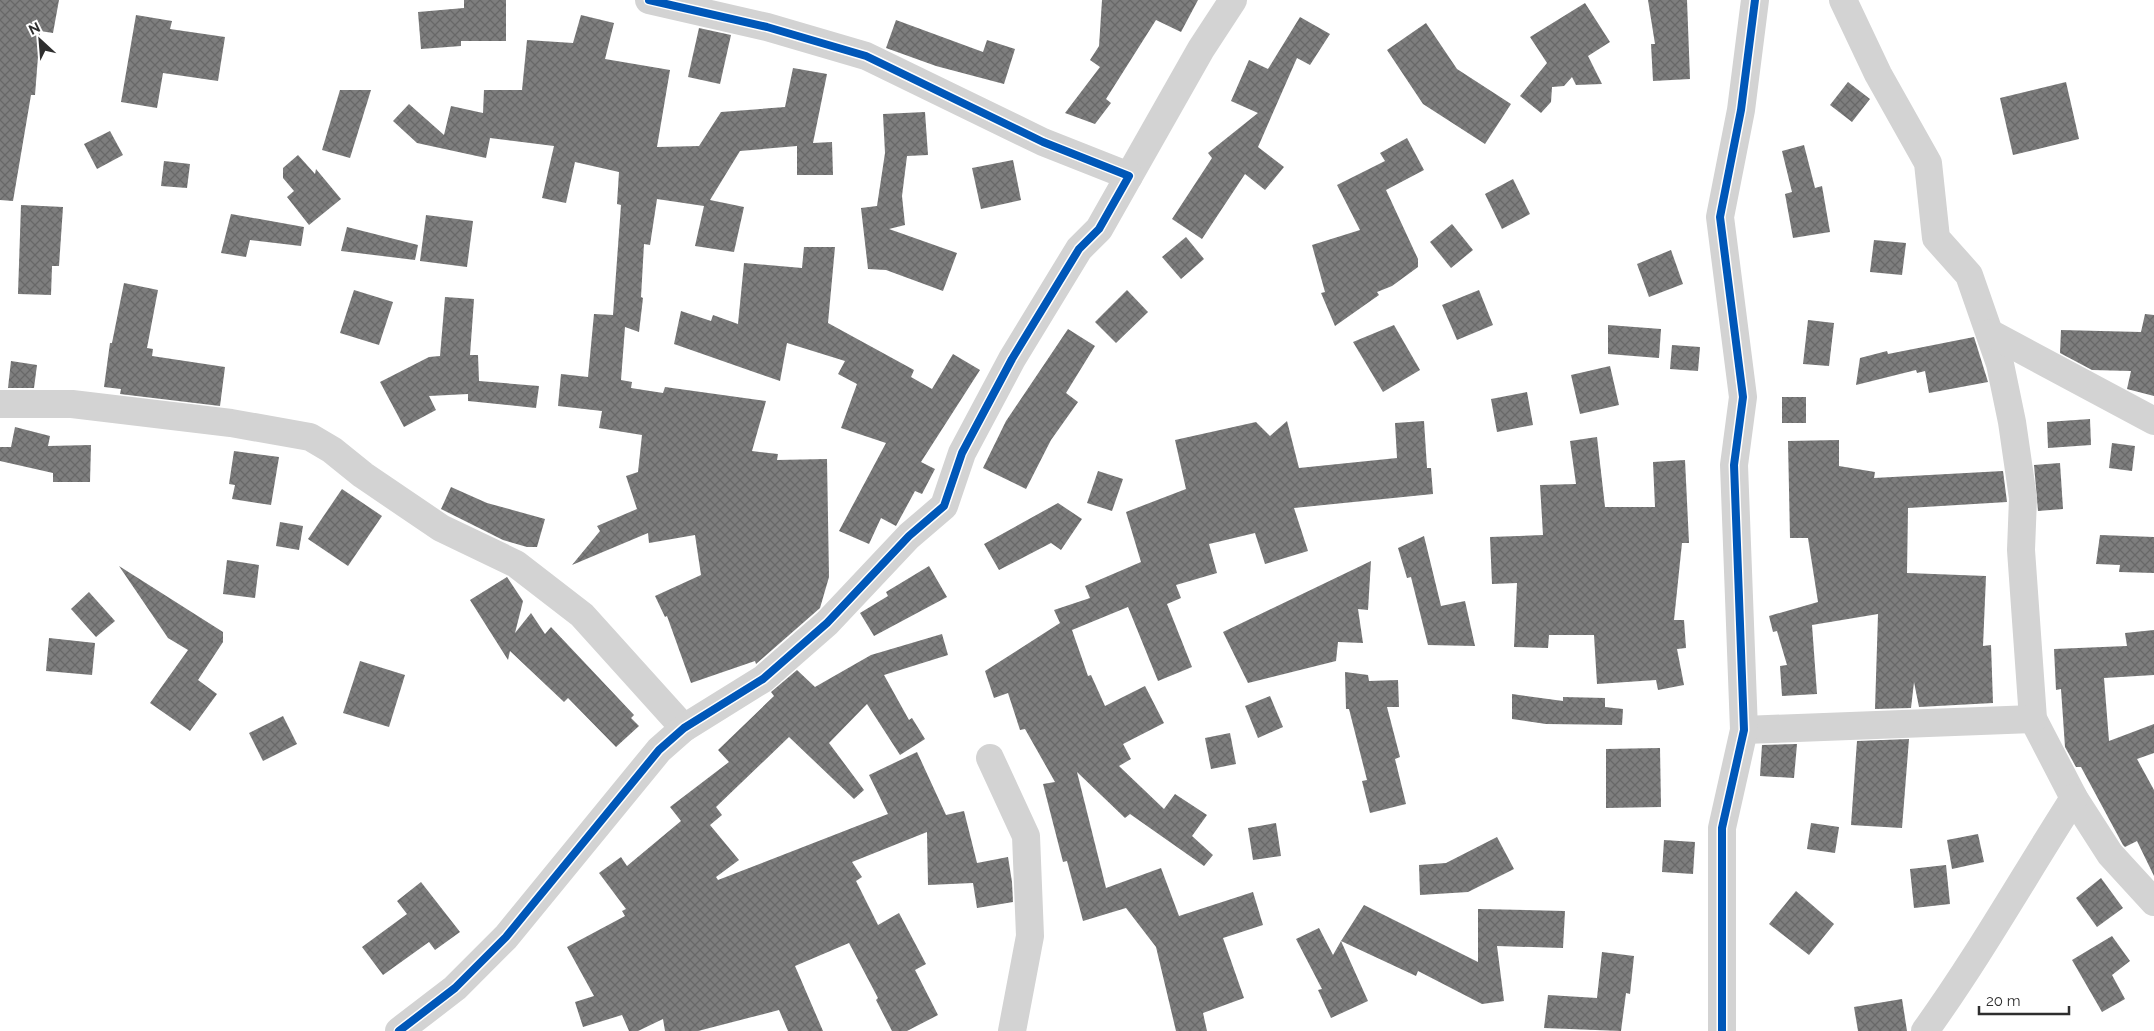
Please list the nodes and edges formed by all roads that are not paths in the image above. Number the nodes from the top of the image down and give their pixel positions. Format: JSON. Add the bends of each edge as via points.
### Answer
{"nodes":[{"id":1,"x":649,"y":0,"type":"edge"},
{"id":2,"x":1233,"y":0,"type":"edge"},
{"id":3,"x":1755,"y":0,"type":"edge"},
{"id":4,"x":1843,"y":0,"type":"edge"},
{"id":5,"x":1129,"y":176,"type":"junction"},
{"id":6,"x":1990,"y":333,"type":"junction"},
{"id":7,"x":0,"y":404,"type":"edge"},
{"id":8,"x":2154,"y":421,"type":"edge"},
{"id":9,"x":2033,"y":719,"type":"junction"},
{"id":10,"x":684,"y":728,"type":"junction"},
{"id":11,"x":1744,"y":730,"type":"junction"},
{"id":12,"x":990,"y":758,"type":"dead end"},
{"id":13,"x":2074,"y":798,"type":"junction"},
{"id":14,"x":2154,"y":902,"type":"edge"},
{"id":15,"x":399,"y":1031,"type":"edge"},
{"id":16,"x":1012,"y":1031,"type":"edge"},
{"id":17,"x":1722,"y":1031,"type":"edge"},
{"id":18,"x":1925,"y":1031,"type":"edge"}],
"edges":[{"from":1,"to":5,"type":"street","via":[[767,27],[866,56],[1043,142]]},
{"from":2,"to":5,"type":"street","via":[[1201,49]]},
{"from":3,"to":11,"type":"street","via":[[1741,110],[1720,217],[1743,397],[1734,465]]},
{"from":4,"to":6,"type":"street","via":[[1878,74],[1928,163],[1936,238],[1969,275]]},
{"from":5,"to":10,"type":"street","via":[[1099,229],[1079,248],[1012,359],[962,453],[944,506],[909,536],[827,623],[763,678]]},
{"from":6,"to":8,"type":"street"},
{"from":6,"to":9,"type":"street","via":[[2012,422],[2023,498],[2021,550]]},
{"from":7,"to":10,"type":"street","via":[[72,404],[231,423],[310,437],[441,528],[516,564],[582,615]]},
{"from":9,"to":11,"type":"street"},
{"from":9,"to":13,"type":"street"},
{"from":10,"to":15,"type":"street","via":[[638,774],[506,937],[455,988]]},
{"from":11,"to":17,"type":"street","via":[[1722,828]]},
{"from":12,"to":16,"type":"street","via":[[1026,836],[1030,936]]},
{"from":13,"to":14,"type":"street","via":[[2110,854]]},
{"from":13,"to":18,"type":"street","via":[[1959,983]]}]}
